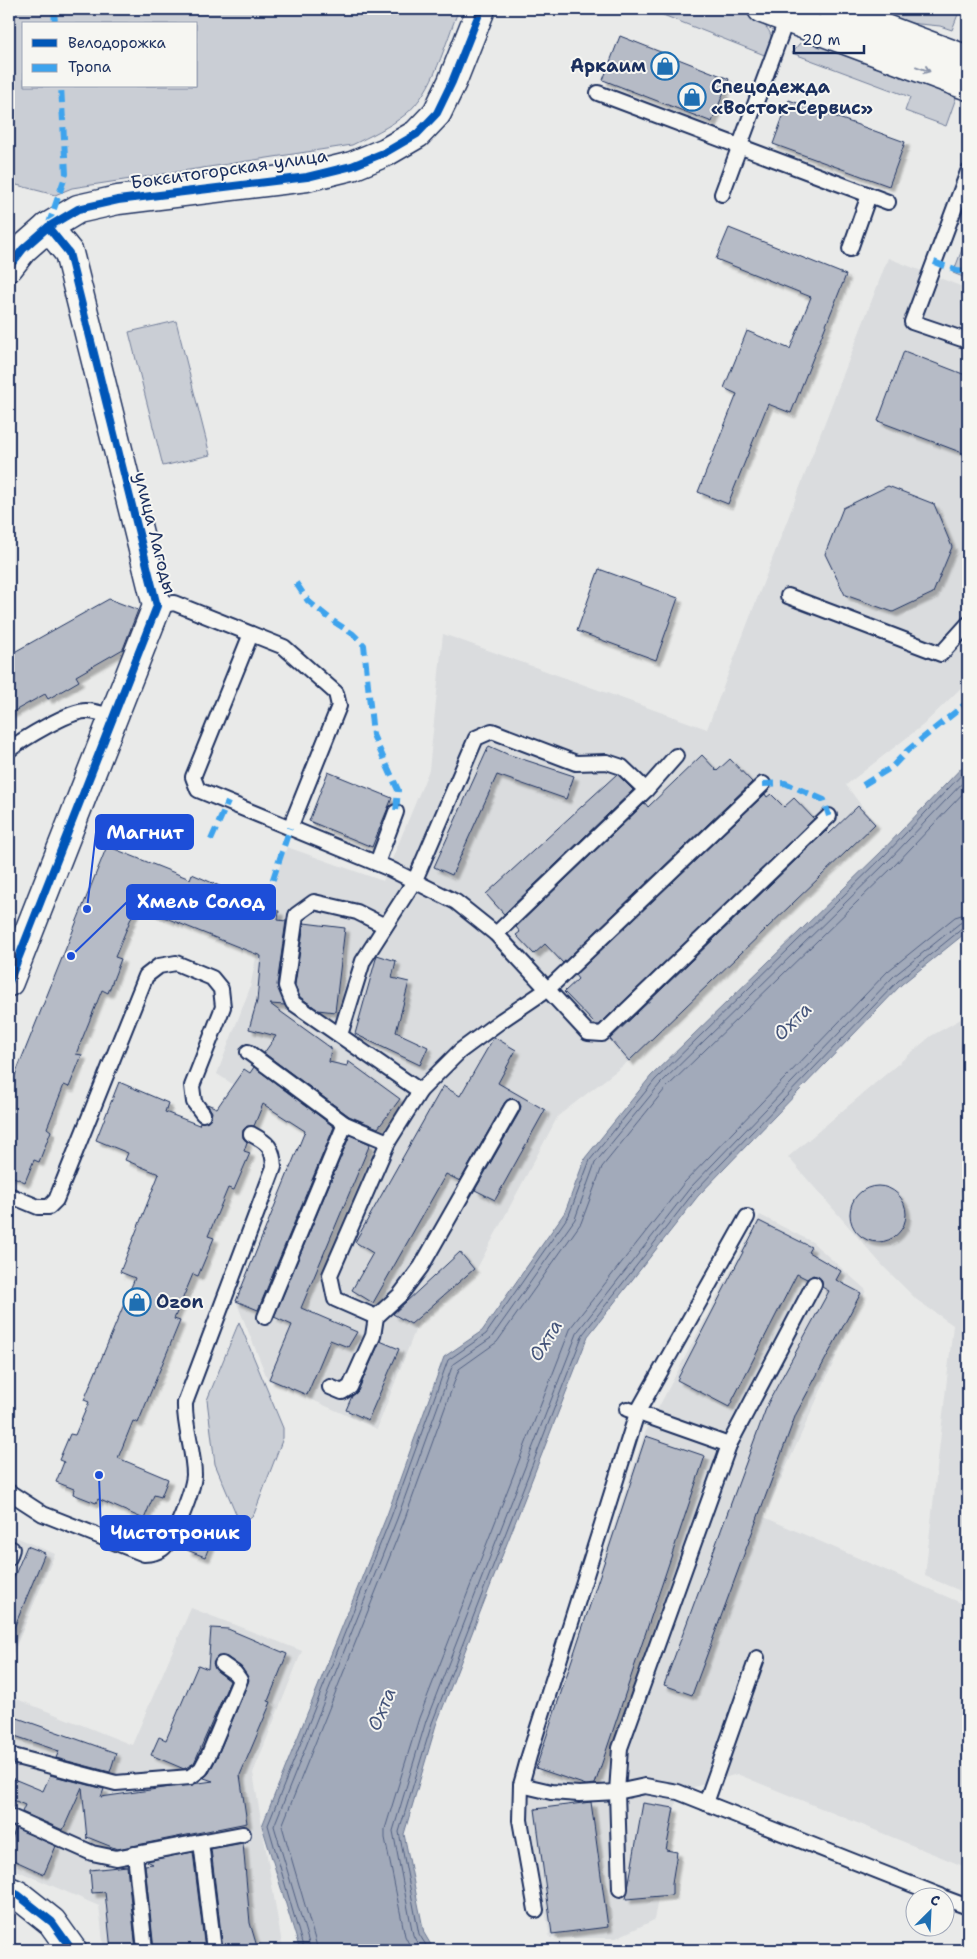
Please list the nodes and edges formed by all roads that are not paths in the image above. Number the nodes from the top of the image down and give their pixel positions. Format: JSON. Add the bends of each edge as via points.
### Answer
{"nodes":[{"id":1,"x":481,"y":9,"type":"edge"},
{"id":2,"x":832,"y":9,"type":"edge"},
{"id":3,"x":774,"y":13,"type":"edge"},
{"id":4,"x":968,"y":60,"type":"edge"},
{"id":5,"x":968,"y":86,"type":"edge"},
{"id":6,"x":598,"y":93,"type":"dead end"},
{"id":7,"x":740,"y":146,"type":"junction"},
{"id":8,"x":968,"y":172,"type":"edge"},
{"id":9,"x":722,"y":194,"type":"dead end"},
{"id":10,"x":869,"y":194,"type":"junction"},
{"id":11,"x":888,"y":202,"type":"dead end"},
{"id":12,"x":48,"y":227,"type":"junction"},
{"id":13,"x":850,"y":250,"type":"dead end"},
{"id":14,"x":9,"y":268,"type":"edge"},
{"id":15,"x":968,"y":340,"type":"edge"},
{"id":16,"x":788,"y":596,"type":"dead end"},
{"id":17,"x":157,"y":606,"type":"junction"},
{"id":18,"x":968,"y":624,"type":"edge"},
{"id":19,"x":251,"y":634,"type":"junction"},
{"id":20,"x":113,"y":718,"type":"junction"},
{"id":21,"x":9,"y":750,"type":"edge"},
{"id":22,"x":676,"y":756,"type":"dead end"},
{"id":23,"x":762,"y":784,"type":"dead end"},
{"id":24,"x":646,"y":790,"type":"junction"},
{"id":25,"x":396,"y":812,"type":"dead end"},
{"id":26,"x":829,"y":816,"type":"dead end"},
{"id":27,"x":290,"y":828,"type":"junction"},
{"id":28,"x":377,"y":863,"type":"junction"},
{"id":29,"x":415,"y":880,"type":"junction"},
{"id":30,"x":385,"y":926,"type":"junction"},
{"id":31,"x":496,"y":934,"type":"junction"},
{"id":32,"x":9,"y":982,"type":"edge"},
{"id":33,"x":548,"y":989,"type":"junction"},
{"id":34,"x":340,"y":1035,"type":"junction"},
{"id":35,"x":248,"y":1052,"type":"dead end"},
{"id":36,"x":420,"y":1092,"type":"junction"},
{"id":37,"x":512,"y":1107,"type":"dead end"},
{"id":38,"x":203,"y":1114,"type":"dead end"},
{"id":39,"x":345,"y":1124,"type":"junction"},
{"id":40,"x":251,"y":1134,"type":"dead end"},
{"id":41,"x":388,"y":1142,"type":"junction"},
{"id":42,"x":9,"y":1196,"type":"edge"},
{"id":43,"x":747,"y":1218,"type":"dead end"},
{"id":44,"x":814,"y":1284,"type":"dead end"},
{"id":45,"x":265,"y":1317,"type":"dead end"},
{"id":46,"x":376,"y":1317,"type":"junction"},
{"id":47,"x":330,"y":1387,"type":"dead end"},
{"id":48,"x":632,"y":1411,"type":"junction"},
{"id":49,"x":729,"y":1445,"type":"junction"},
{"id":50,"x":9,"y":1492,"type":"edge"},
{"id":51,"x":758,"y":1658,"type":"dead end"},
{"id":52,"x":222,"y":1664,"type":"dead end"},
{"id":53,"x":9,"y":1754,"type":"edge"},
{"id":54,"x":522,"y":1786,"type":"junction"},
{"id":55,"x":617,"y":1792,"type":"junction"},
{"id":56,"x":706,"y":1803,"type":"junction"},
{"id":57,"x":9,"y":1816,"type":"edge"},
{"id":58,"x":243,"y":1834,"type":"dead end"},
{"id":59,"x":201,"y":1842,"type":"junction"},
{"id":60,"x":135,"y":1854,"type":"junction"},
{"id":61,"x":916,"y":1886,"type":"edge"},
{"id":62,"x":620,"y":1889,"type":"dead end"},
{"id":63,"x":9,"y":1891,"type":"edge"},
{"id":64,"x":954,"y":1902,"type":"edge"},
{"id":65,"x":968,"y":1908,"type":"edge"},
{"id":66,"x":536,"y":1910,"type":"dead end"},
{"id":67,"x":72,"y":1950,"type":"edge"},
{"id":68,"x":145,"y":1950,"type":"edge"},
{"id":69,"x":214,"y":1950,"type":"edge"}],
"edges":[{"from":1,"to":12,"type":"street","name":"Бокситогорская улица","via":[[437,113],[417,134],[386,152],[352,166],[307,176],[118,200],[78,209]]},
{"from":2,"to":4,"type":"street"},
{"from":3,"to":5,"type":"street","one_way":true},
{"from":3,"to":7,"type":"lane"},
{"from":6,"to":7,"type":"lane"},
{"from":7,"to":9,"type":"lane"},
{"from":7,"to":10,"type":"lane"},
{"from":8,"to":15,"type":"lane","via":[[912,322]]},
{"from":10,"to":11,"type":"lane"},
{"from":10,"to":13,"type":"lane"},
{"from":12,"to":14,"type":"street","name":"Бокситогорская улица","via":[[23,249]]},
{"from":12,"to":17,"type":"street","name":"улица Лагоды","via":[[69,253]]},
{"from":16,"to":18,"type":"lane","via":[[941,654]]},
{"from":17,"to":19,"type":"lane","via":[[174,603]]},
{"from":17,"to":20,"type":"street","name":"улица Лагоды"},
{"from":19,"to":27,"type":"lane","via":[[284,647],[336,693],[339,706]]},
{"from":19,"to":27,"type":"lane","via":[[193,777],[198,790]]},
{"from":20,"to":21,"type":"lane","via":[[84,710],[18,742]]},
{"from":20,"to":32,"type":"street","name":"улица Лагоды"},
{"from":22,"to":24,"type":"lane"},
{"from":23,"to":33,"type":"lane"},
{"from":24,"to":29,"type":"lane","via":[[622,767],[607,762],[576,763],[492,731],[476,738]]},
{"from":24,"to":31,"type":"lane"},
{"from":25,"to":28,"type":"lane"},
{"from":26,"to":33,"type":"lane","via":[[602,1034],[588,1034]]},
{"from":27,"to":28,"type":"lane"},
{"from":28,"to":29,"type":"lane"},
{"from":29,"to":30,"type":"lane"},
{"from":29,"to":31,"type":"lane","via":[[456,902]]},
{"from":30,"to":34,"type":"lane","via":[[364,961]]},
{"from":30,"to":34,"type":"lane","via":[[356,912],[314,902],[296,915],[286,986],[293,1003]]},
{"from":31,"to":33,"type":"lane"},
{"from":33,"to":36,"type":"lane","via":[[460,1051]]},
{"from":34,"to":36,"type":"lane"},
{"from":35,"to":39,"type":"lane"},
{"from":36,"to":41,"type":"lane"},
{"from":37,"to":46,"type":"lane","via":[[421,1267],[400,1295]]},
{"from":38,"to":42,"type":"lane","via":[[194,1102],[192,1086],[224,1006],[221,989],[212,978],[176,963],[159,966],[146,976],[56,1200],[49,1207],[38,1207]]},
{"from":39,"to":41,"type":"lane"},
{"from":39,"to":45,"type":"lane"},
{"from":40,"to":50,"type":"lane","via":[[265,1141],[273,1153],[274,1167],[187,1397],[185,1415],[194,1478],[171,1539],[155,1554],[144,1554],[43,1514]]},
{"from":41,"to":46,"type":"lane","via":[[330,1275],[335,1298]]},
{"from":43,"to":48,"type":"lane"},
{"from":44,"to":49,"type":"lane"},
{"from":46,"to":47,"type":"lane","via":[[373,1336],[350,1387],[342,1392]]},
{"from":48,"to":49,"type":"lane"},
{"from":48,"to":54,"type":"lane"},
{"from":49,"to":55,"type":"lane","via":[[620,1748]]},
{"from":51,"to":56,"type":"lane"},
{"from":52,"to":53,"type":"lane","via":[[235,1672],[240,1680],[209,1754],[201,1769],[190,1777],[116,1783]]},
{"from":54,"to":55,"type":"lane","via":[[579,1794]]},
{"from":54,"to":66,"type":"lane","via":[[520,1820]]},
{"from":55,"to":56,"type":"lane","via":[[645,1786],[678,1792]]},
{"from":55,"to":62,"type":"lane"},
{"from":56,"to":61,"type":"lane"},
{"from":57,"to":60,"type":"lane","via":[[92,1853],[116,1858]]},
{"from":58,"to":59,"type":"lane"},
{"from":59,"to":60,"type":"lane"},
{"from":59,"to":69,"type":"lane"},
{"from":60,"to":68,"type":"lane"},
{"from":63,"to":67,"type":"street","via":[[52,1922]]},
{"from":64,"to":65,"type":"lane"}]}
